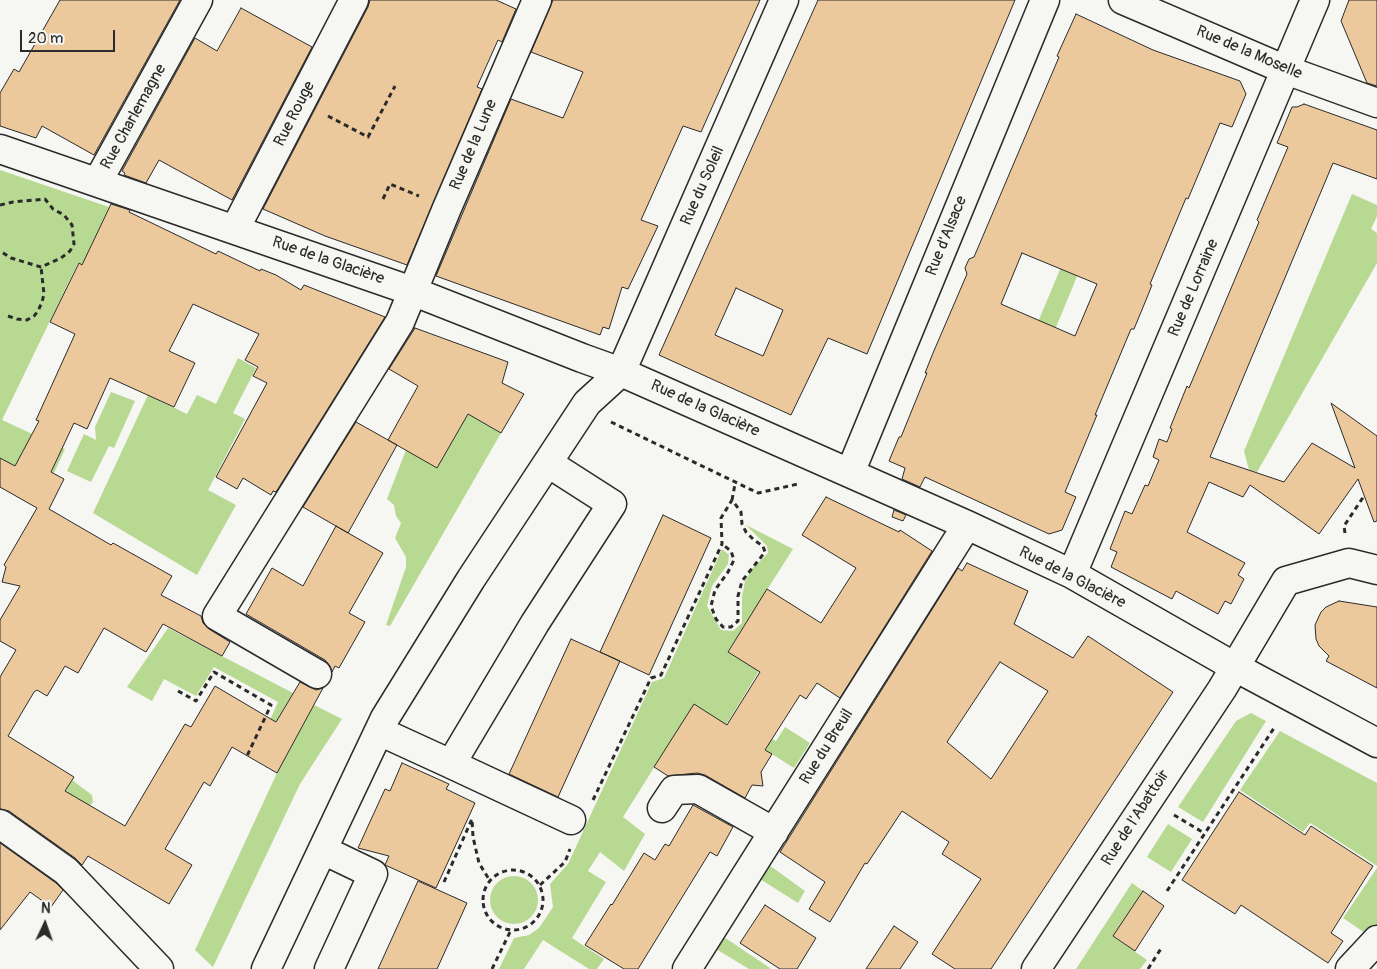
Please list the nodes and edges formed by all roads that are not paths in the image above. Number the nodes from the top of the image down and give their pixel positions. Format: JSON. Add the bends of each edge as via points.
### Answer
{"nodes":[{"id":1,"x":198,"y":0,"type":"edge"},
{"id":2,"x":354,"y":0,"type":"edge"},
{"id":3,"x":537,"y":0,"type":"edge"},
{"id":4,"x":784,"y":0,"type":"edge"},
{"id":5,"x":1045,"y":0,"type":"edge"},
{"id":6,"x":1123,"y":0,"type":"edge"},
{"id":7,"x":1315,"y":0,"type":"edge"},
{"id":8,"x":1286,"y":70,"type":"junction"},
{"id":9,"x":1377,"y":103,"type":"edge"},
{"id":10,"x":0,"y":148,"type":"edge"},
{"id":11,"x":98,"y":181,"type":"junction"},
{"id":12,"x":235,"y":229,"type":"junction"},
{"id":13,"x":412,"y":290,"type":"junction"},
{"id":14,"x":621,"y":372,"type":"junction"},
{"id":15,"x":548,"y":463,"type":"junction"},
{"id":16,"x":850,"y":473,"type":"junction"},
{"id":17,"x":967,"y":525,"type":"junction"},
{"id":18,"x":1377,"y":570,"type":"edge"},
{"id":19,"x":1072,"y":574,"type":"junction"},
{"id":20,"x":1235,"y":666,"type":"junction"},
{"id":21,"x":318,"y":674,"type":"dead end"},
{"id":22,"x":379,"y":731,"type":"junction"},
{"id":23,"x":1377,"y":743,"type":"edge"},
{"id":24,"x":451,"y":764,"type":"junction"},
{"id":25,"x":662,"y":808,"type":"dead end"},
{"id":26,"x":571,"y":820,"type":"dead end"},
{"id":27,"x":0,"y":824,"type":"edge"},
{"id":28,"x":774,"y":832,"type":"junction"},
{"id":29,"x":323,"y":850,"type":"junction"},
{"id":30,"x":1377,"y":940,"type":"edge"},
{"id":31,"x":159,"y":969,"type":"edge"},
{"id":32,"x":266,"y":969,"type":"edge"},
{"id":33,"x":329,"y":969,"type":"edge"},
{"id":34,"x":687,"y":969,"type":"edge"},
{"id":35,"x":1036,"y":969,"type":"edge"},
{"id":36,"x":1350,"y":969,"type":"edge"}],
"edges":[{"from":1,"to":11,"type":"street","name":"Rue Charlemagne"},
{"from":2,"to":12,"type":"street","name":"Rue Rouge"},
{"from":3,"to":13,"type":"street","name":"Rue de la Lune"},
{"from":4,"to":14,"type":"street","name":"Rue du Soleil"},
{"from":5,"to":16,"type":"street","name":"Rue d'Alsace"},
{"from":6,"to":8,"type":"street","name":"Rue de la Moselle"},
{"from":7,"to":8,"type":"street","name":"Rue de Lorraine"},
{"from":8,"to":9,"type":"street","name":"Rue de la Moselle"},
{"from":8,"to":19,"type":"street","name":"Rue de Lorraine"},
{"from":10,"to":11,"type":"street","name":"Rue de la Glacière"},
{"from":11,"to":12,"type":"street","name":"Rue de la Glacière"},
{"from":12,"to":13,"type":"street","name":"Rue de la Glacière"},
{"from":13,"to":14,"type":"street","name":"Rue de la Glacière"},
{"from":13,"to":21,"type":"street","name":"Rue de la Lune","via":[[400,322],[217,616]]},
{"from":14,"to":15,"type":"street","via":[[587,403]]},
{"from":14,"to":16,"type":"street","name":"Rue de la Glacière"},
{"from":15,"to":22,"type":"street","via":[[471,579]]},
{"from":15,"to":24,"type":"street","via":[[612,504],[534,623]]},
{"from":16,"to":17,"type":"street","name":"Rue de la Glacière"},
{"from":17,"to":19,"type":"street","name":"Rue de la Glacière"},
{"from":17,"to":28,"type":"street","name":"Rue du Breuil"},
{"from":18,"to":20,"type":"street","name":"Rue de l'Abattoir","via":[[1349,564],[1286,582]]},
{"from":19,"to":20,"type":"street","name":"Rue de la Glacière"},
{"from":20,"to":23,"type":"street","name":"Rue de la Glacière"},
{"from":20,"to":35,"type":"street","name":"Rue de l'Abattoir"},
{"from":22,"to":24,"type":"street"},
{"from":22,"to":29,"type":"street"},
{"from":24,"to":26,"type":"street"},
{"from":25,"to":28,"type":"street","via":[[674,790],[698,789]]},
{"from":27,"to":31,"type":"street","via":[[66,871]]},
{"from":28,"to":34,"type":"street","name":"Rue du Breuil"},
{"from":29,"to":32,"type":"street"},
{"from":29,"to":33,"type":"street","via":[[373,874]]},
{"from":30,"to":36,"type":"street"}]}
